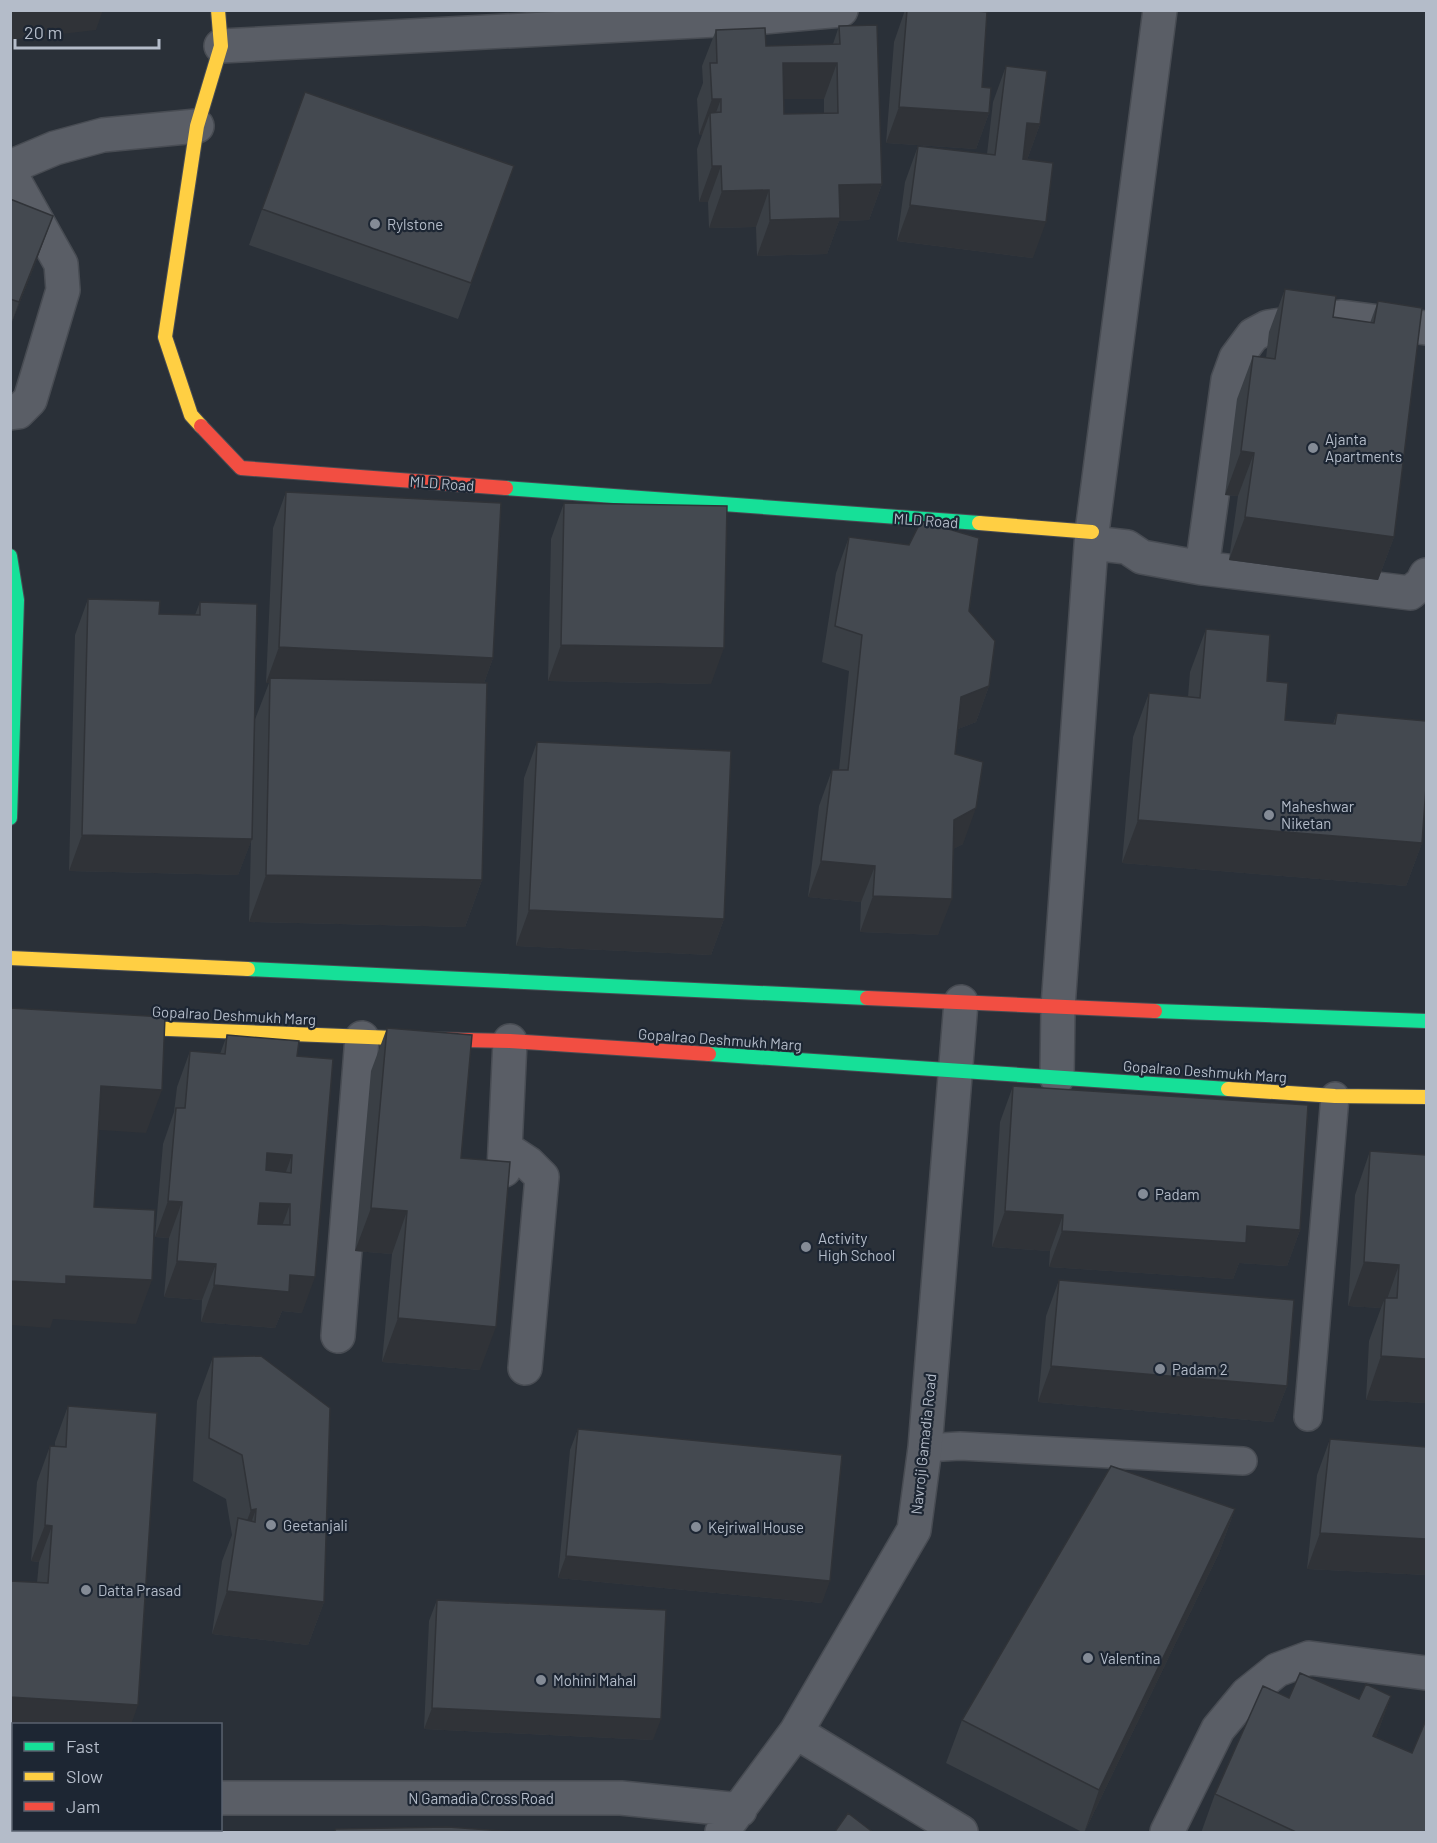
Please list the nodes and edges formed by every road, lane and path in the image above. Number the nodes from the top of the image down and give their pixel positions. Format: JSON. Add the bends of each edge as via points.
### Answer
{"nodes":[{"id":1,"x":218,"y":10,"type":"edge"},
{"id":2,"x":841,"y":10,"type":"edge"},
{"id":3,"x":1160,"y":10,"type":"edge"},
{"id":4,"x":754,"y":14,"type":"edge"},
{"id":5,"x":221,"y":46,"type":"junction"},
{"id":6,"x":197,"y":126,"type":"junction"},
{"id":7,"x":10,"y":168,"type":"edge"},
{"id":8,"x":10,"y":173,"type":"edge"},
{"id":9,"x":1426,"y":328,"type":"edge"},
{"id":10,"x":10,"y":413,"type":"edge"},
{"id":11,"x":1092,"y":545,"type":"junction"},
{"id":12,"x":10,"y":556,"type":"edge"},
{"id":13,"x":1202,"y":568,"type":"junction"},
{"id":14,"x":1426,"y":575,"type":"edge"},
{"id":15,"x":10,"y":818,"type":"edge"},
{"id":16,"x":10,"y":958,"type":"edge"},
{"id":17,"x":961,"y":1002,"type":"junction"},
{"id":18,"x":1058,"y":1007,"type":"junction"},
{"id":19,"x":1426,"y":1022,"type":"edge"},
{"id":20,"x":104,"y":1026,"type":"edge"},
{"id":21,"x":362,"y":1038,"type":"junction"},
{"id":22,"x":510,"y":1041,"type":"junction"},
{"id":23,"x":956,"y":1072,"type":"junction"},
{"id":24,"x":1058,"y":1078,"type":"junction"},
{"id":25,"x":1335,"y":1096,"type":"junction"},
{"id":26,"x":1426,"y":1097,"type":"edge"},
{"id":27,"x":505,"y":1148,"type":"junction"},
{"id":28,"x":502,"y":1198,"type":"edge"},
{"id":29,"x":338,"y":1336,"type":"dead end"},
{"id":30,"x":525,"y":1368,"type":"dead end"},
{"id":31,"x":1308,"y":1417,"type":"dead end"},
{"id":32,"x":925,"y":1448,"type":"junction"},
{"id":33,"x":1243,"y":1461,"type":"dead end"},
{"id":34,"x":1426,"y":1673,"type":"edge"},
{"id":35,"x":796,"y":1732,"type":"junction"},
{"id":36,"x":222,"y":1798,"type":"edge"},
{"id":37,"x":731,"y":1821,"type":"edge"},
{"id":38,"x":961,"y":1833,"type":"edge"},
{"id":39,"x":1167,"y":1833,"type":"edge"}],
"edges":[{"from":1,"to":5,"type":"main road","name":"MLD Road"},
{"from":2,"to":4,"type":"street"},
{"from":3,"to":11,"type":"street"},
{"from":4,"to":5,"type":"street"},
{"from":5,"to":6,"type":"main road","name":"MLD Road"},
{"from":6,"to":7,"type":"street","via":[[104,135],[55,148]]},
{"from":6,"to":11,"type":"main road","name":"MLD Road","via":[[165,337],[191,415],[241,468]]},
{"from":8,"to":10,"type":"street","via":[[61,264],[63,290],[30,400],[18,412]]},
{"from":9,"to":13,"type":"street","via":[[1341,317],[1268,327],[1253,335],[1236,358],[1228,380]]},
{"from":11,"to":13,"type":"street","via":[[1127,547],[1142,557]]},
{"from":11,"to":18,"type":"street"},
{"from":12,"to":15,"type":"main road","via":[[17,600]]},
{"from":13,"to":14,"type":"street","via":[[1410,593]]},
{"from":16,"to":17,"type":"main road"},
{"from":17,"to":18,"type":"main road"},
{"from":17,"to":23,"type":"street","name":"Navroji Gamadia Road"},
{"from":18,"to":19,"type":"main road"},
{"from":18,"to":24,"type":"street"},
{"from":20,"to":21,"type":"main road","name":"Gopalrao Deshmukh Marg"},
{"from":21,"to":22,"type":"main road","name":"Gopalrao Deshmukh Marg"},
{"from":21,"to":29,"type":"street"},
{"from":22,"to":23,"type":"main road","name":"Gopalrao Deshmukh Marg"},
{"from":22,"to":27,"type":"street"},
{"from":23,"to":24,"type":"main road","name":"Gopalrao Deshmukh Marg"},
{"from":23,"to":32,"type":"street","name":"Navroji Gamadia Road"},
{"from":24,"to":25,"type":"main road","name":"Gopalrao Deshmukh Marg"},
{"from":25,"to":26,"type":"main road","name":"Gopalrao Deshmukh Marg"},
{"from":25,"to":31,"type":"lane"},
{"from":27,"to":28,"type":"street"},
{"from":27,"to":30,"type":"street","via":[[542,1177]]},
{"from":32,"to":33,"type":"lane","via":[[960,1446]]},
{"from":32,"to":35,"type":"street","name":"Navroji Gamadia Road","via":[[914,1530]]},
{"from":34,"to":39,"type":"street","via":[[1310,1658],[1277,1670],[1247,1694],[1218,1729]]},
{"from":35,"to":37,"type":"street","name":"Navroji Gamadia Road"},
{"from":35,"to":38,"type":"street"},
{"from":36,"to":37,"type":"street","name":"N Gamadia Cross Road","via":[[621,1798]]}]}
